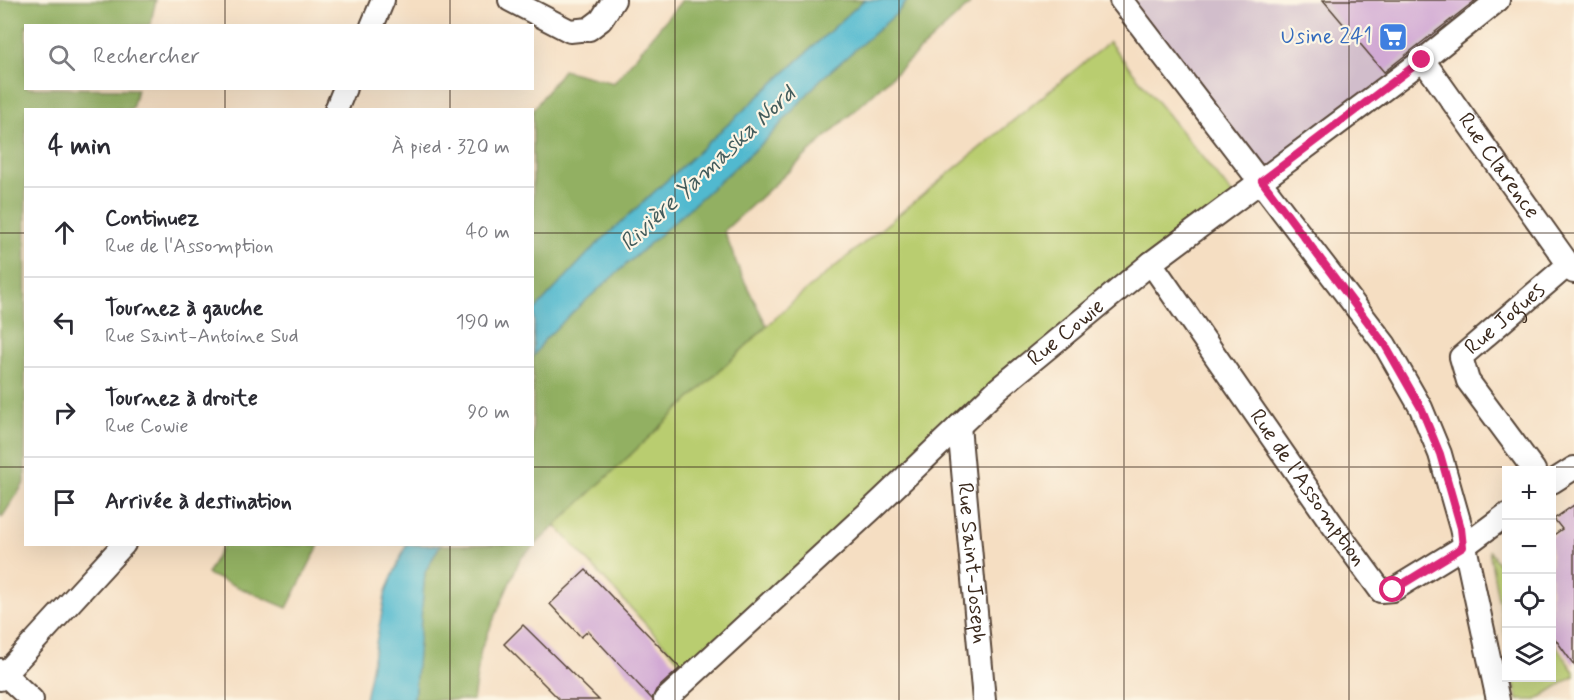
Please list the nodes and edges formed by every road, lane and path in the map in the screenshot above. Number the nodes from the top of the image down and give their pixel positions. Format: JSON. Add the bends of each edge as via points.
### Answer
{"nodes":[{"id":1,"x":383,"y":0,"type":"edge"},
{"id":2,"x":510,"y":0,"type":"edge"},
{"id":3,"x":614,"y":0,"type":"edge"},
{"id":4,"x":1121,"y":0,"type":"edge"},
{"id":5,"x":1498,"y":0,"type":"edge"},
{"id":6,"x":373,"y":24,"type":"edge"},
{"id":7,"x":1422,"y":60,"type":"junction"},
{"id":8,"x":344,"y":90,"type":"edge"},
{"id":9,"x":337,"y":108,"type":"edge"},
{"id":10,"x":1262,"y":181,"type":"junction"},
{"id":11,"x":1151,"y":263,"type":"junction"},
{"id":12,"x":1571,"y":268,"type":"edge"},
{"id":13,"x":959,"y":426,"type":"junction"},
{"id":14,"x":1530,"y":466,"type":"edge"},
{"id":15,"x":1574,"y":468,"type":"edge"},
{"id":16,"x":1556,"y":479,"type":"edge"},
{"id":17,"x":1502,"y":518,"type":"edge"},
{"id":18,"x":122,"y":546,"type":"edge"},
{"id":19,"x":1463,"y":547,"type":"junction"},
{"id":20,"x":1,"y":674,"type":"edge"},
{"id":21,"x":32,"y":700,"type":"edge"},
{"id":22,"x":665,"y":700,"type":"edge"},
{"id":23,"x":984,"y":700,"type":"edge"},
{"id":24,"x":1497,"y":700,"type":"edge"}],
"edges":[{"from":1,"to":6,"type":"street"},
{"from":2,"to":3,"type":"street","via":[[570,32],[589,29],[601,20]]},
{"from":4,"to":10,"type":"street"},
{"from":5,"to":7,"type":"street","name":"Rue Cowie"},
{"from":7,"to":10,"type":"street","name":"Rue Cowie"},
{"from":7,"to":12,"type":"street","name":"Rue Clarence"},
{"from":8,"to":9,"type":"street"},
{"from":10,"to":11,"type":"street","name":"Rue Cowie"},
{"from":10,"to":19,"type":"street","via":[[1385,345],[1421,408],[1440,454]]},
{"from":11,"to":13,"type":"street","name":"Rue Cowie","via":[[999,388]]},
{"from":11,"to":19,"type":"street","name":"Rue de l'Assomption","via":[[1381,591],[1393,590]]},
{"from":12,"to":14,"type":"street","name":"Rue Jogues","via":[[1461,357],[1468,381]]},
{"from":13,"to":22,"type":"street","name":"Rue Cowie"},
{"from":13,"to":23,"type":"street","name":"Rue Saint-Joseph"},
{"from":15,"to":16,"type":"street"},
{"from":17,"to":19,"type":"street","name":"Rue de l'Assomption"},
{"from":18,"to":20,"type":"street"},
{"from":19,"to":24,"type":"street"},
{"from":20,"to":21,"type":"street"}]}
